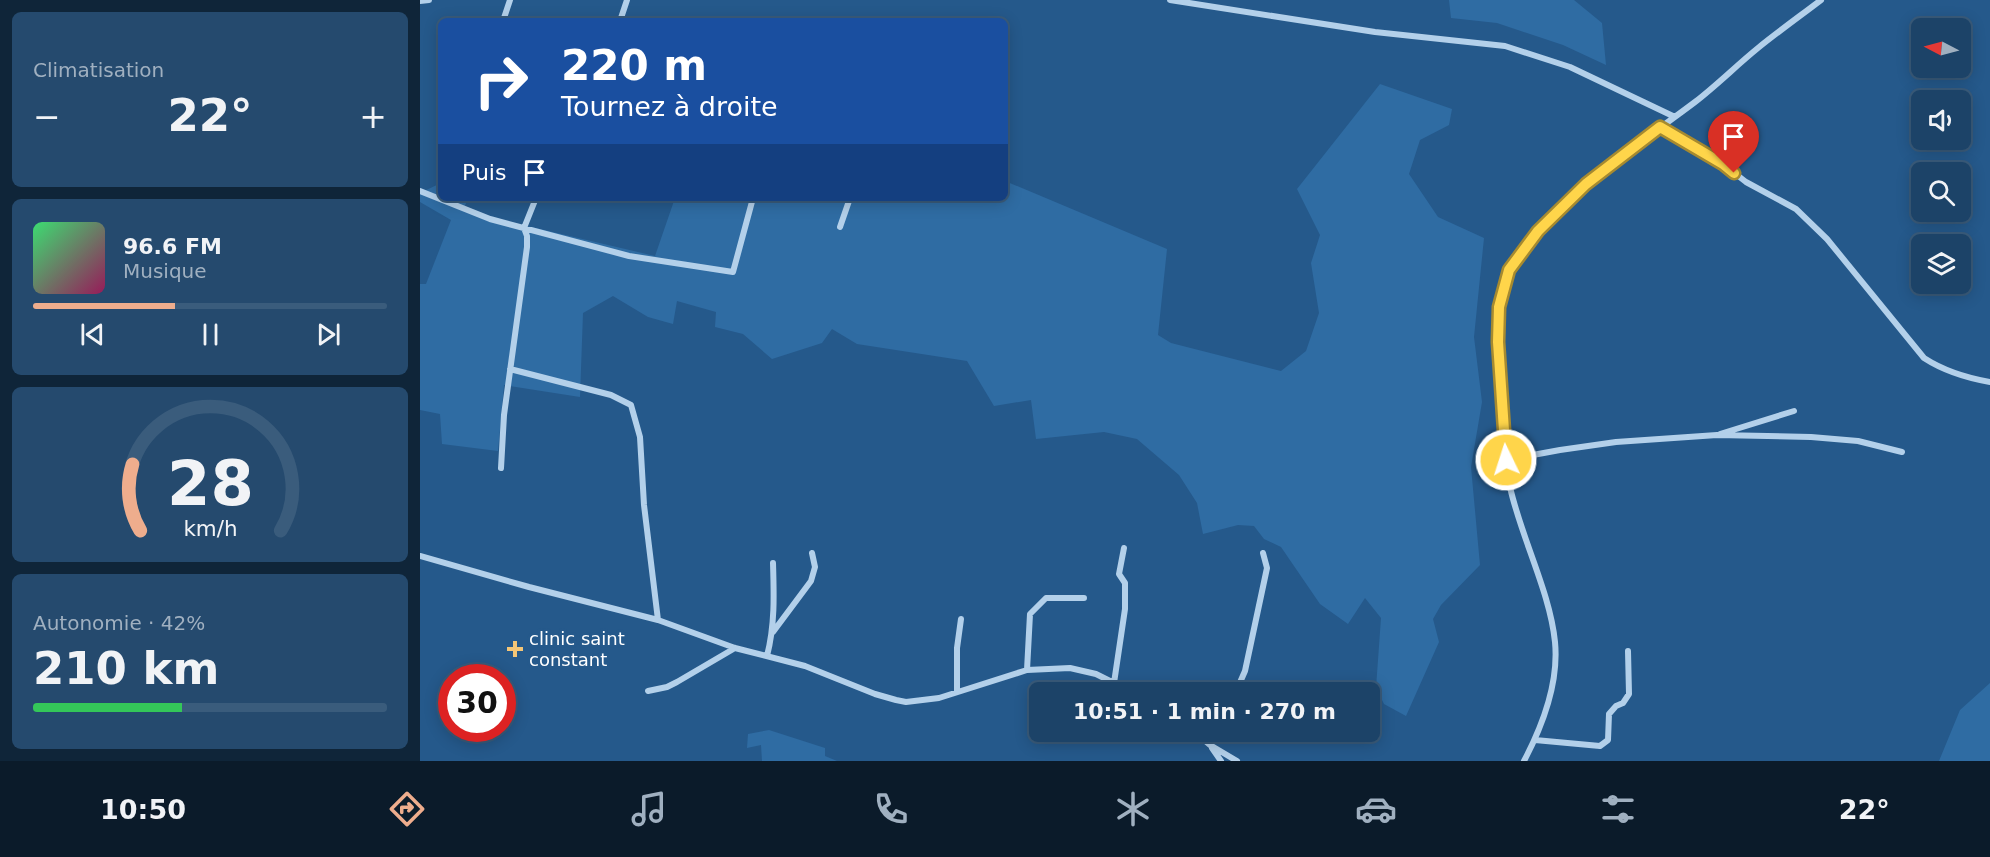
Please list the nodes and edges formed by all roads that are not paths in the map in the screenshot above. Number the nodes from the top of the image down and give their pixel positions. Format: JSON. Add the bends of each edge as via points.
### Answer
{"nodes":[{"id":1,"x":429,"y":0,"type":"edge"},
{"id":2,"x":510,"y":0,"type":"edge"},
{"id":3,"x":627,"y":0,"type":"edge"},
{"id":4,"x":1170,"y":0,"type":"edge"},
{"id":5,"x":1821,"y":0,"type":"edge"},
{"id":6,"x":420,"y":1,"type":"edge"},
{"id":7,"x":504,"y":18,"type":"edge"},
{"id":8,"x":621,"y":18,"type":"edge"},
{"id":9,"x":1675,"y":117,"type":"junction"},
{"id":10,"x":1660,"y":127,"type":"junction"},
{"id":11,"x":420,"y":191,"type":"edge"},
{"id":12,"x":438,"y":198,"type":"edge"},
{"id":13,"x":445,"y":201,"type":"edge"},
{"id":14,"x":535,"y":201,"type":"edge"},
{"id":15,"x":752,"y":201,"type":"edge"},
{"id":16,"x":849,"y":201,"type":"edge"},
{"id":17,"x":840,"y":227,"type":"dead end"},
{"id":18,"x":524,"y":228,"type":"junction"},
{"id":19,"x":510,"y":369,"type":"junction"},
{"id":20,"x":1990,"y":382,"type":"edge"},
{"id":21,"x":1794,"y":411,"type":"dead end"},
{"id":22,"x":1717,"y":435,"type":"junction"},
{"id":23,"x":1902,"y":452,"type":"dead end"},
{"id":24,"x":1506,"y":460,"type":"junction"},
{"id":25,"x":501,"y":468,"type":"dead end"},
{"id":26,"x":1124,"y":548,"type":"dead end"},
{"id":27,"x":812,"y":553,"type":"dead end"},
{"id":28,"x":1263,"y":553,"type":"dead end"},
{"id":29,"x":420,"y":556,"type":"edge"},
{"id":30,"x":773,"y":563,"type":"dead end"},
{"id":31,"x":1084,"y":598,"type":"dead end"},
{"id":32,"x":961,"y":619,"type":"dead end"},
{"id":33,"x":658,"y":620,"type":"junction"},
{"id":34,"x":773,"y":632,"type":"junction"},
{"id":35,"x":735,"y":648,"type":"junction"},
{"id":36,"x":1628,"y":651,"type":"dead end"},
{"id":37,"x":767,"y":656,"type":"junction"},
{"id":38,"x":1027,"y":670,"type":"junction"},
{"id":39,"x":1111,"y":682,"type":"edge"},
{"id":40,"x":1113,"y":682,"type":"edge"},
{"id":41,"x":1240,"y":682,"type":"edge"},
{"id":42,"x":648,"y":692,"type":"dead end"},
{"id":43,"x":957,"y":692,"type":"junction"},
{"id":44,"x":1535,"y":740,"type":"junction"},
{"id":45,"x":1207,"y":742,"type":"edge"},
{"id":46,"x":1210,"y":745,"type":"junction"},
{"id":47,"x":1221,"y":761,"type":"edge"},
{"id":48,"x":1237,"y":761,"type":"edge"},
{"id":49,"x":1524,"y":761,"type":"edge"}],
"edges":[{"from":1,"to":6,"type":"street"},
{"from":2,"to":7,"type":"street"},
{"from":3,"to":8,"type":"street"},
{"from":4,"to":9,"type":"street","via":[[1375,32],[1505,46],[1570,67]]},
{"from":5,"to":9,"type":"street"},
{"from":9,"to":10,"type":"street"},
{"from":10,"to":20,"type":"street","via":[[1796,209],[1834,248],[1924,358],[1936,366]]},
{"from":10,"to":24,"type":"street","via":[[1586,184],[1538,231],[1509,270],[1499,307],[1498,342]]},
{"from":11,"to":12,"type":"street"},
{"from":13,"to":18,"type":"street"},
{"from":14,"to":18,"type":"street"},
{"from":15,"to":18,"type":"street","via":[[733,272],[629,256]]},
{"from":16,"to":17,"type":"street"},
{"from":18,"to":19,"type":"street","via":[[527,237]]},
{"from":19,"to":25,"type":"street"},
{"from":19,"to":33,"type":"street","via":[[611,395],[631,405],[640,437]]},
{"from":21,"to":22,"type":"street"},
{"from":22,"to":23,"type":"street","via":[[1858,441]]},
{"from":22,"to":24,"type":"street","via":[[1616,442]]},
{"from":24,"to":44,"type":"street","via":[[1510,487],[1555,642],[1553,681]]},
{"from":26,"to":40,"type":"street","via":[[1119,574],[1125,583],[1125,609]]},
{"from":27,"to":34,"type":"street","via":[[815,567],[811,581]]},
{"from":28,"to":41,"type":"street","via":[[1267,568]]},
{"from":29,"to":33,"type":"street"},
{"from":30,"to":34,"type":"street"},
{"from":31,"to":38,"type":"street","via":[[1046,598],[1030,614]]},
{"from":32,"to":43,"type":"street"},
{"from":33,"to":35,"type":"street"},
{"from":34,"to":37,"type":"street"},
{"from":35,"to":37,"type":"street"},
{"from":35,"to":42,"type":"street","via":[[667,687]]},
{"from":36,"to":44,"type":"street","via":[[1629,694],[1609,714],[1608,740],[1600,746]]},
{"from":37,"to":43,"type":"street","via":[[906,702]]},
{"from":38,"to":39,"type":"street","via":[[1070,668]]},
{"from":38,"to":43,"type":"street"},
{"from":44,"to":49,"type":"street"},
{"from":45,"to":46,"type":"street"},
{"from":46,"to":47,"type":"street"},
{"from":46,"to":48,"type":"street"}]}
